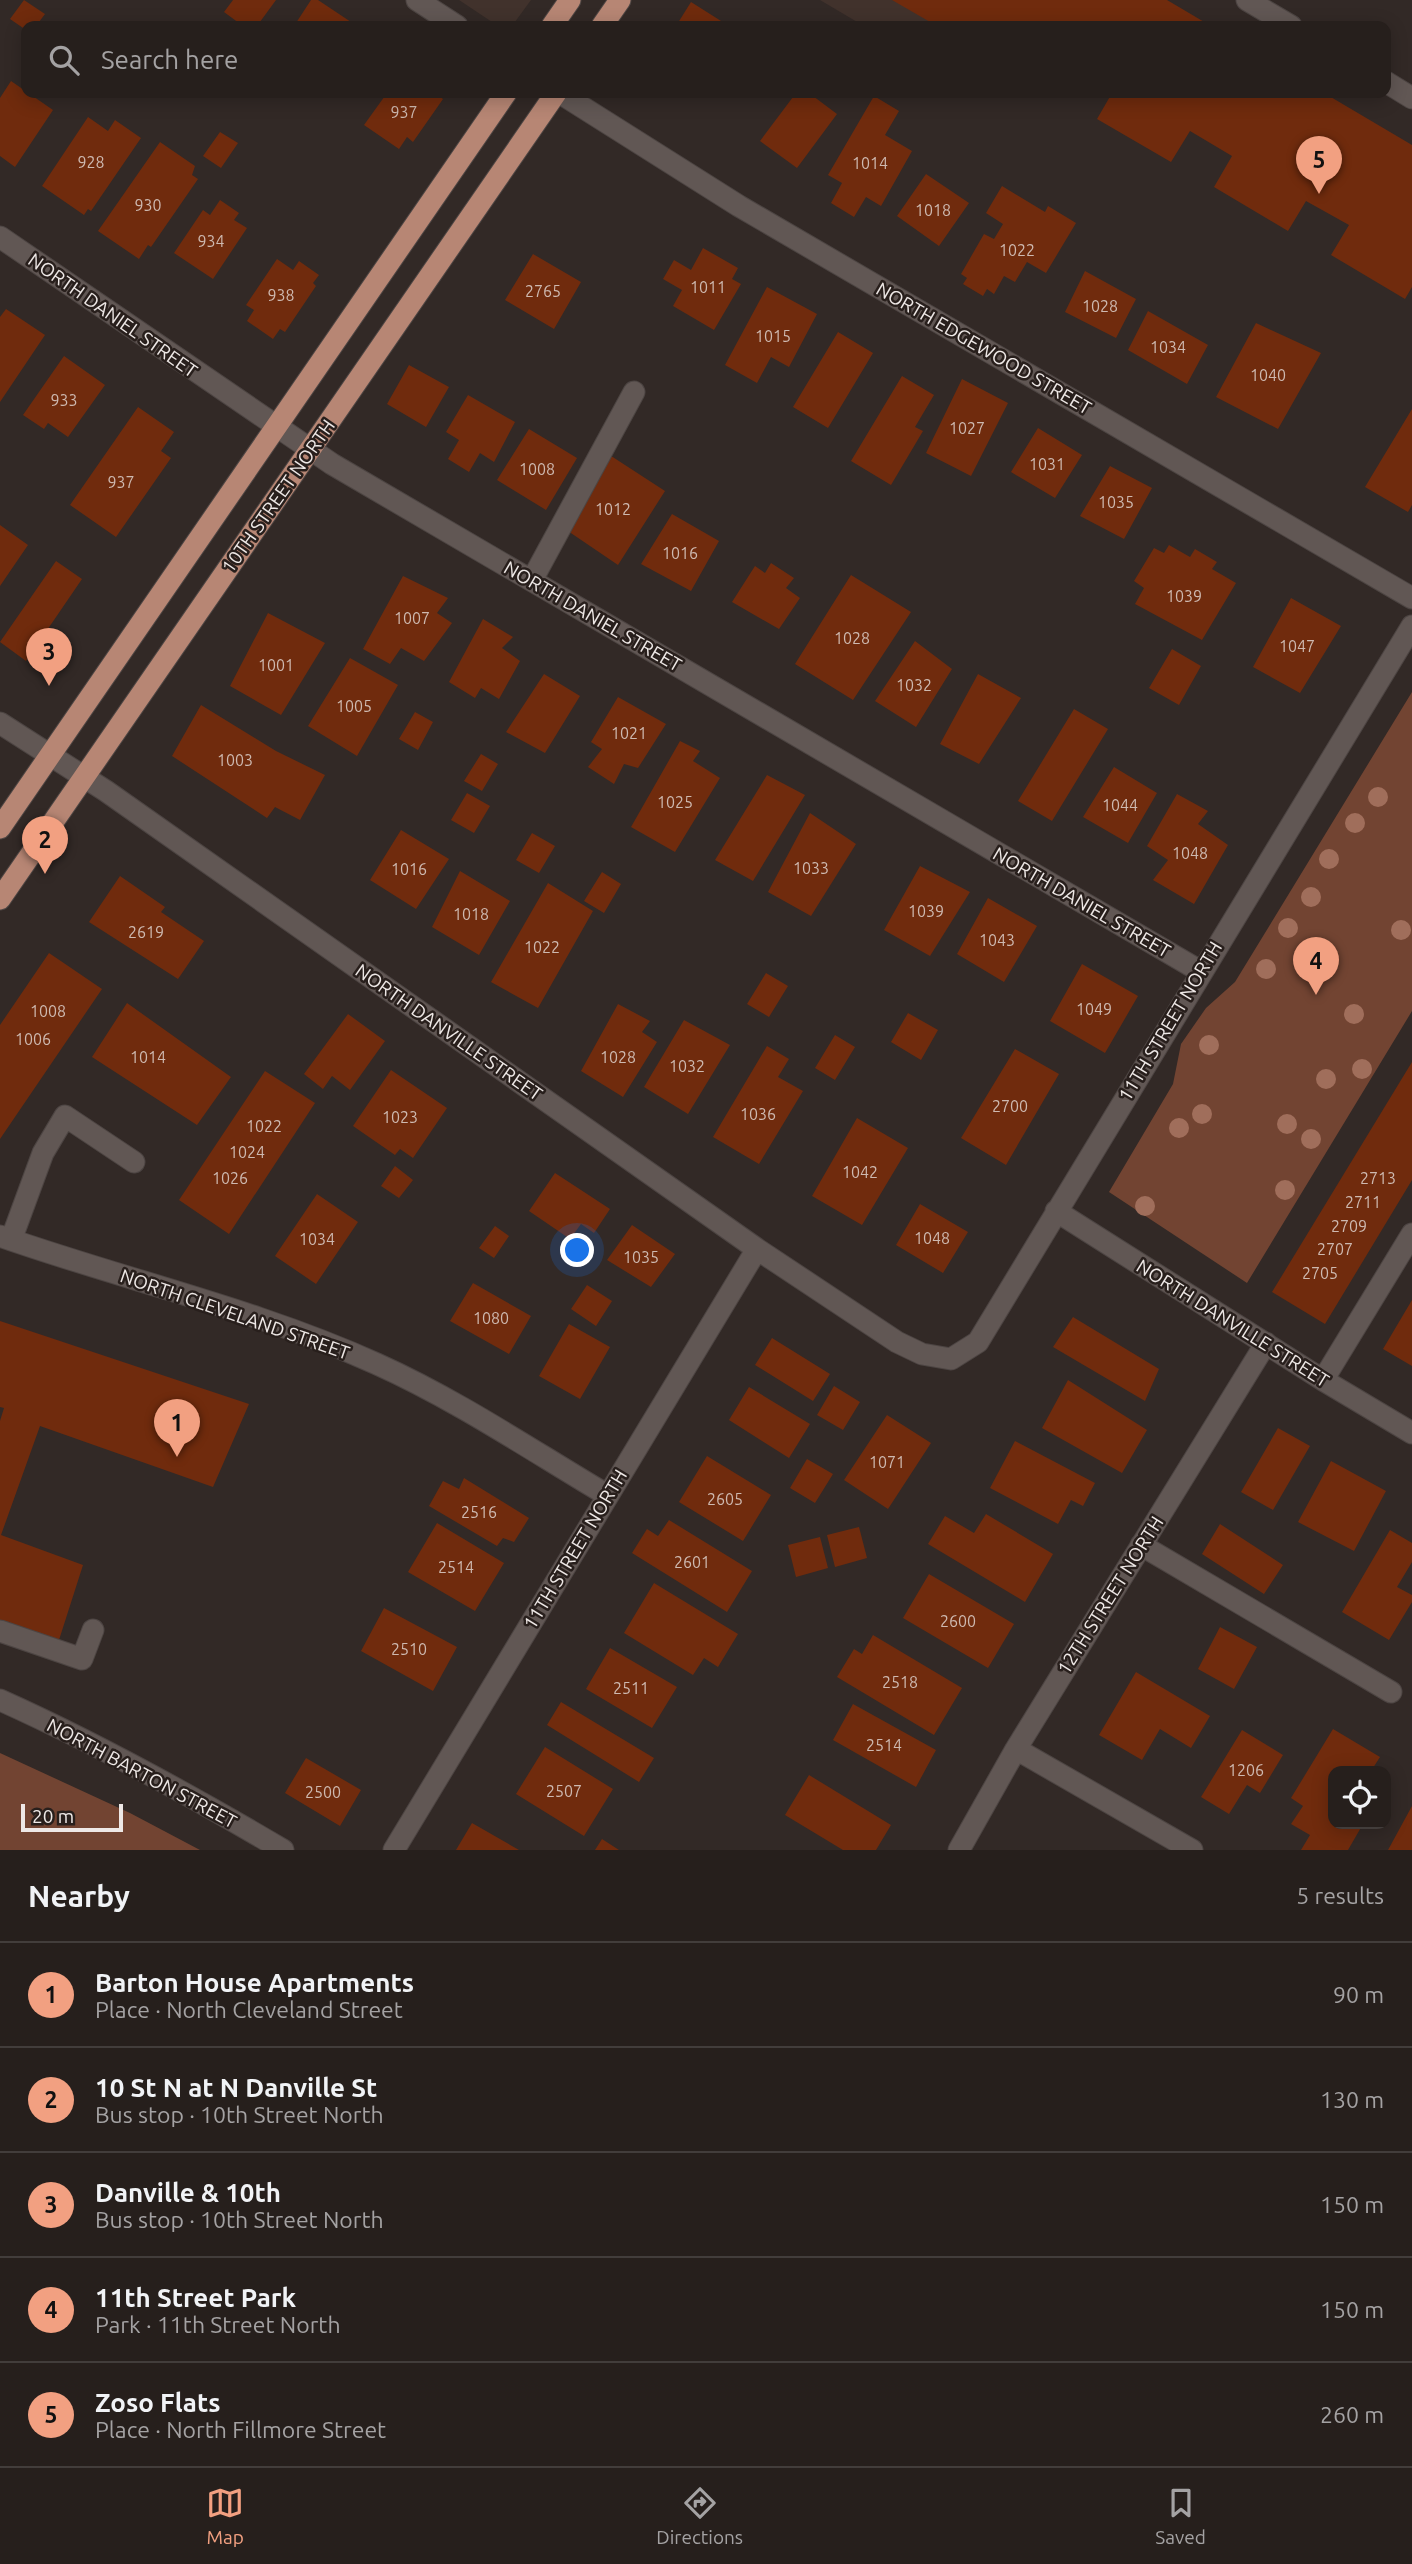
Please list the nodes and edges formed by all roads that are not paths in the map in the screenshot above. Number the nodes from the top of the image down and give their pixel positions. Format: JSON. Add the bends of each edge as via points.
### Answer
{"nodes":[{"id":1,"x":417,"y":0,"type":"edge"},
{"id":2,"x":570,"y":0,"type":"edge"},
{"id":3,"x":620,"y":0,"type":"edge"},
{"id":4,"x":1247,"y":0,"type":"edge"},
{"id":5,"x":449,"y":21,"type":"edge"},
{"id":6,"x":555,"y":21,"type":"edge"},
{"id":7,"x":605,"y":21,"type":"edge"},
{"id":8,"x":1283,"y":21,"type":"edge"},
{"id":9,"x":1391,"y":85,"type":"edge"},
{"id":10,"x":503,"y":98,"type":"edge"},
{"id":11,"x":555,"y":98,"type":"edge"},
{"id":12,"x":566,"y":98,"type":"edge"},
{"id":13,"x":1412,"y":98,"type":"edge"},
{"id":14,"x":0,"y":237,"type":"edge"},
{"id":15,"x":634,"y":392,"type":"dead end"},
{"id":16,"x":274,"y":426,"type":"junction"},
{"id":17,"x":310,"y":450,"type":"junction"},
{"id":18,"x":532,"y":580,"type":"junction"},
{"id":19,"x":1412,"y":598,"type":"edge"},
{"id":20,"x":1412,"y":626,"type":"edge"},
{"id":21,"x":0,"y":723,"type":"edge"},
{"id":22,"x":50,"y":756,"type":"junction"},
{"id":23,"x":83,"y":777,"type":"junction"},
{"id":24,"x":0,"y":828,"type":"edge"},
{"id":25,"x":0,"y":898,"type":"edge"},
{"id":26,"x":1200,"y":971,"type":"junction"},
{"id":27,"x":134,"y":1162,"type":"dead end"},
{"id":28,"x":1056,"y":1211,"type":"junction"},
{"id":29,"x":1412,"y":1234,"type":"edge"},
{"id":30,"x":6,"y":1238,"type":"edge"},
{"id":31,"x":757,"y":1249,"type":"junction"},
{"id":32,"x":897,"y":1342,"type":"joint"},
{"id":33,"x":1266,"y":1343,"type":"junction"},
{"id":34,"x":1323,"y":1380,"type":"junction"},
{"id":35,"x":1412,"y":1433,"type":"edge"},
{"id":36,"x":607,"y":1495,"type":"junction"},
{"id":37,"x":1141,"y":1545,"type":"junction"},
{"id":38,"x":93,"y":1630,"type":"dead end"},
{"id":39,"x":0,"y":1631,"type":"edge"},
{"id":40,"x":1391,"y":1692,"type":"dead end"},
{"id":41,"x":0,"y":1700,"type":"edge"},
{"id":42,"x":1016,"y":1749,"type":"junction"},
{"id":43,"x":283,"y":1850,"type":"edge"},
{"id":44,"x":394,"y":1850,"type":"edge"},
{"id":45,"x":959,"y":1850,"type":"edge"},
{"id":46,"x":1192,"y":1850,"type":"edge"}],
"edges":[{"from":1,"to":5,"type":"street"},
{"from":2,"to":6,"type":"main road"},
{"from":3,"to":7,"type":"main road"},
{"from":4,"to":8,"type":"street"},
{"from":9,"to":13,"type":"street"},
{"from":10,"to":16,"type":"main road"},
{"from":11,"to":17,"type":"main road","name":"10TH STREET NORTH"},
{"from":12,"to":19,"type":"street","name":"NORTH EDGEWOOD STREET","via":[[739,206]]},
{"from":14,"to":16,"type":"street","name":"NORTH DANIEL STREET"},
{"from":15,"to":18,"type":"street"},
{"from":16,"to":17,"type":"street","name":"NORTH DANIEL STREET"},
{"from":16,"to":22,"type":"main road"},
{"from":17,"to":18,"type":"street","name":"NORTH DANIEL STREET"},
{"from":17,"to":23,"type":"main road","name":"10TH STREET NORTH"},
{"from":18,"to":26,"type":"street","name":"NORTH DANIEL STREET"},
{"from":20,"to":26,"type":"street","name":"11TH STREET NORTH"},
{"from":21,"to":22,"type":"street","name":"NORTH DANVILLE STREET"},
{"from":22,"to":23,"type":"street","name":"NORTH DANVILLE STREET"},
{"from":22,"to":24,"type":"main road"},
{"from":23,"to":25,"type":"main road","name":"10TH STREET NORTH"},
{"from":23,"to":31,"type":"street","name":"NORTH DANVILLE STREET"},
{"from":26,"to":28,"type":"street","name":"11TH STREET NORTH"},
{"from":27,"to":30,"type":"street","via":[[65,1115]]},
{"from":28,"to":32,"type":"street","name":"11TH STREET NORTH","via":[[978,1342],[951,1359],[922,1354]]},
{"from":28,"to":33,"type":"street","name":"NORTH DANVILLE STREET"},
{"from":29,"to":34,"type":"street"},
{"from":30,"to":36,"type":"street","name":"NORTH CLEVELAND STREET","via":[[274,1323],[376,1363],[436,1393]]},
{"from":31,"to":32,"type":"street","name":"NORTH DANVILLE STREET"},
{"from":31,"to":36,"type":"street","name":"11TH STREET NORTH"},
{"from":33,"to":34,"type":"street","name":"NORTH DANVILLE STREET"},
{"from":33,"to":37,"type":"street","name":"12TH STREET NORTH"},
{"from":34,"to":35,"type":"street","name":"NORTH DANVILLE STREET"},
{"from":36,"to":44,"type":"street","name":"11TH STREET NORTH"},
{"from":37,"to":40,"type":"street"},
{"from":37,"to":42,"type":"street","name":"12TH STREET NORTH"},
{"from":38,"to":39,"type":"street","via":[[82,1659]]},
{"from":41,"to":43,"type":"street","name":"NORTH BARTON STREET","via":[[86,1738]]},
{"from":42,"to":45,"type":"street","name":"12TH STREET NORTH"},
{"from":42,"to":46,"type":"street"}]}
